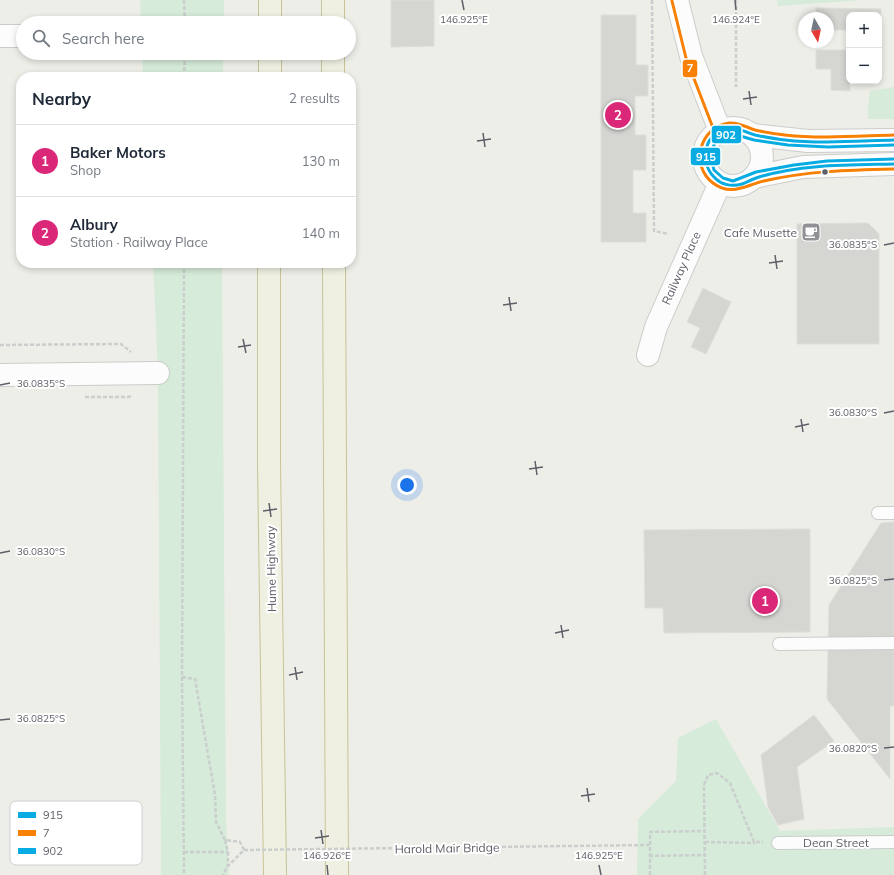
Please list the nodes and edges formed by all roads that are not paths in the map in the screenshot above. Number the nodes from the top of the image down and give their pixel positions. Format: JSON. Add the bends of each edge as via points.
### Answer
{"nodes":[{"id":1,"x":270,"y":0,"type":"edge"},
{"id":2,"x":333,"y":0,"type":"edge"},
{"id":3,"x":677,"y":0,"type":"edge"},
{"id":4,"x":270,"y":16,"type":"edge"},
{"id":5,"x":333,"y":16,"type":"edge"},
{"id":6,"x":0,"y":36,"type":"edge"},
{"id":7,"x":16,"y":36,"type":"edge"},
{"id":8,"x":270,"y":60,"type":"edge"},
{"id":9,"x":333,"y":60,"type":"edge"},
{"id":10,"x":270,"y":72,"type":"edge"},
{"id":11,"x":334,"y":72,"type":"edge"},
{"id":12,"x":720,"y":131,"type":"junction"},
{"id":13,"x":753,"y":135,"type":"junction"},
{"id":14,"x":894,"y":140,"type":"edge"},
{"id":15,"x":894,"y":164,"type":"edge"},
{"id":16,"x":754,"y":177,"type":"junction"},
{"id":17,"x":720,"y":183,"type":"junction"},
{"id":18,"x":269,"y":268,"type":"edge"},
{"id":19,"x":334,"y":268,"type":"edge"},
{"id":20,"x":648,"y":355,"type":"dead end"},
{"id":21,"x":158,"y":373,"type":"dead end"},
{"id":22,"x":0,"y":375,"type":"edge"},
{"id":23,"x":878,"y":513,"type":"dead end"},
{"id":24,"x":894,"y":513,"type":"edge"},
{"id":25,"x":894,"y":643,"type":"edge"},
{"id":26,"x":779,"y":644,"type":"dead end"},
{"id":27,"x":894,"y":842,"type":"edge"},
{"id":28,"x":778,"y":843,"type":"road end"},
{"id":29,"x":275,"y":875,"type":"edge"},
{"id":30,"x":337,"y":875,"type":"edge"}],
"edges":[{"from":1,"to":4,"type":"highway"},
{"from":2,"to":5,"type":"highway"},
{"from":3,"to":12,"type":"street","via":[[691,56]]},
{"from":6,"to":7,"type":"street"},
{"from":8,"to":10,"type":"highway"},
{"from":9,"to":11,"type":"highway"},
{"from":12,"to":13,"type":"street","via":[[737,128]]},
{"from":12,"to":17,"type":"street","via":[[708,143],[704,160],[712,176]]},
{"from":13,"to":14,"type":"street","via":[[808,141]]},
{"from":13,"to":16,"type":"street","via":[[759,142],[763,160]]},
{"from":15,"to":16,"type":"street","via":[[803,167]]},
{"from":16,"to":17,"type":"street","via":[[737,186]]},
{"from":17,"to":20,"type":"street","name":"Railway Place","via":[[656,326]]},
{"from":18,"to":29,"type":"highway","name":"Hume Highway"},
{"from":19,"to":30,"type":"highway"},
{"from":21,"to":22,"type":"street"},
{"from":23,"to":24,"type":"lane"},
{"from":25,"to":26,"type":"lane"},
{"from":27,"to":28,"type":"lane","name":"Dean Street"}]}
